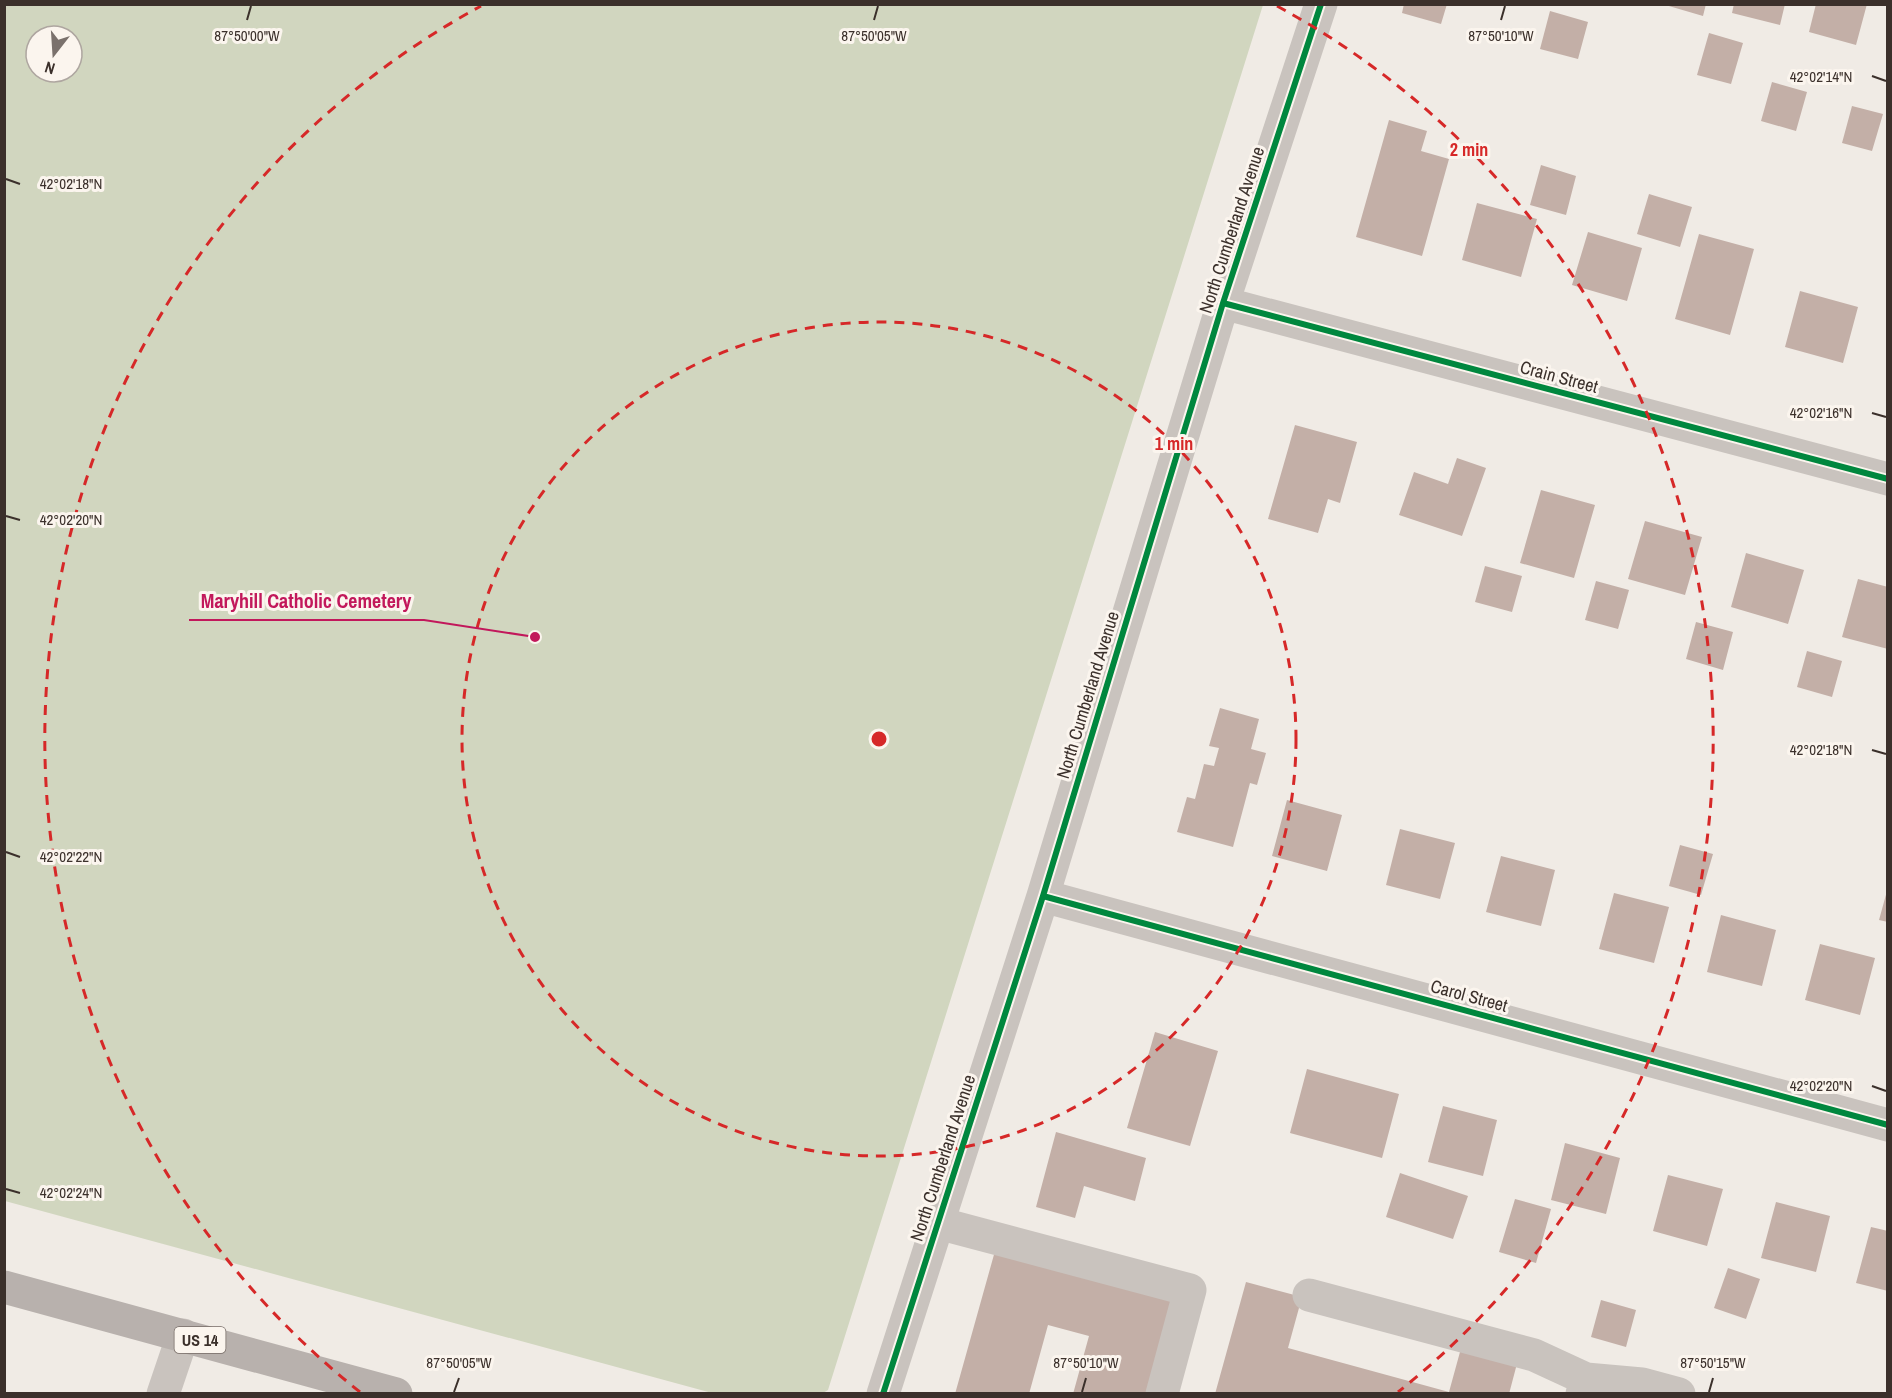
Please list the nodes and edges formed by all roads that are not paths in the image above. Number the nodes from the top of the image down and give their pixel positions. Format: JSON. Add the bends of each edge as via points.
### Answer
{"nodes":[{"id":1,"x":1321,"y":4,"type":"edge"},
{"id":2,"x":1223,"y":303,"type":"junction"},
{"id":3,"x":1887,"y":479,"type":"edge"},
{"id":4,"x":1042,"y":896,"type":"junction"},
{"id":5,"x":1887,"y":1125,"type":"edge"},
{"id":6,"x":938,"y":1223,"type":"junction"},
{"id":7,"x":4,"y":1287,"type":"edge"},
{"id":8,"x":1309,"y":1295,"type":"dead end"},
{"id":9,"x":183,"y":1335,"type":"junction"},
{"id":10,"x":1584,"y":1386,"type":"edge"},
{"id":11,"x":163,"y":1394,"type":"edge"},
{"id":12,"x":396,"y":1394,"type":"edge"},
{"id":13,"x":883,"y":1394,"type":"edge"},
{"id":14,"x":1162,"y":1394,"type":"edge"},
{"id":15,"x":1679,"y":1394,"type":"edge"}],
"edges":[{"from":1,"to":2,"type":"street","name":"North Cumberland Avenue"},
{"from":2,"to":3,"type":"street","name":"Crain Street"},
{"from":2,"to":4,"type":"street","name":"North Cumberland Avenue"},
{"from":4,"to":5,"type":"street","name":"Carol Street"},
{"from":4,"to":6,"type":"street","name":"North Cumberland Avenue"},
{"from":6,"to":13,"type":"street","name":"North Cumberland Avenue"},
{"from":6,"to":14,"type":"street","via":[[1190,1290]]},
{"from":7,"to":9,"type":"main road","number":"US 14"},
{"from":8,"to":10,"type":"street","via":[[1534,1355]]},
{"from":9,"to":11,"type":"street"},
{"from":9,"to":12,"type":"main road","number":"US 14"},
{"from":10,"to":15,"type":"street","via":[[1642,1384]]}]}
